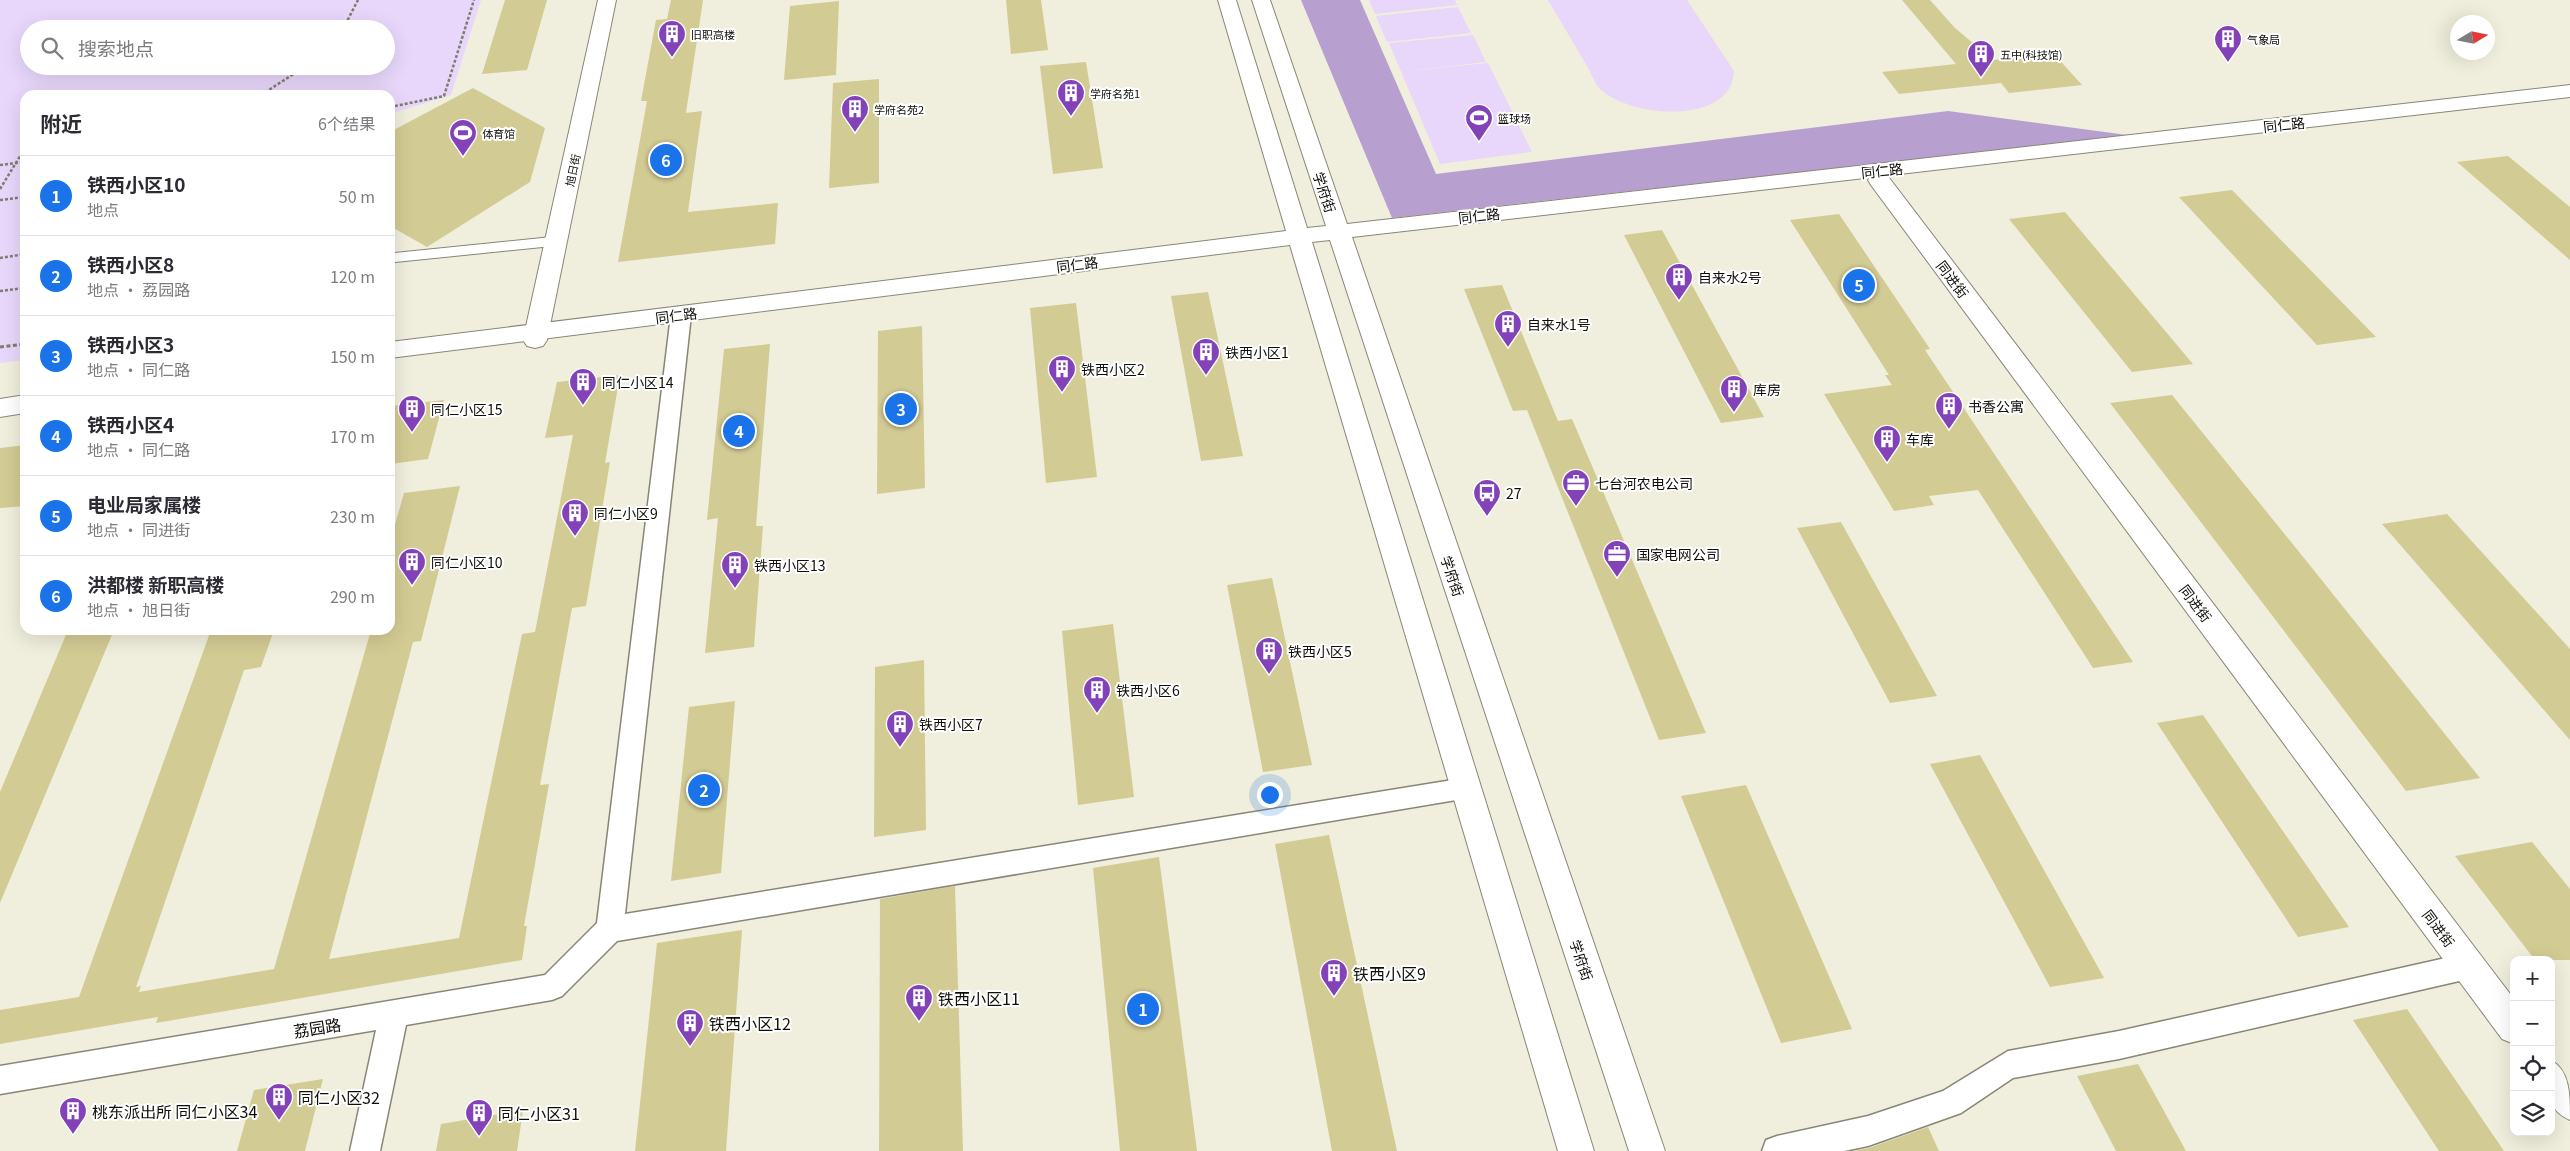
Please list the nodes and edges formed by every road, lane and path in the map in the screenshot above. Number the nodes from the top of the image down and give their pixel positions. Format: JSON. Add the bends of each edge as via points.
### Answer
{"nodes":[{"id":1,"x":358,"y":0,"type":"edge"},
{"id":2,"x":474,"y":0,"type":"edge"},
{"id":3,"x":607,"y":0,"type":"edge"},
{"id":4,"x":1227,"y":0,"type":"edge"},
{"id":5,"x":1261,"y":0,"type":"edge"},
{"id":6,"x":348,"y":20,"type":"edge"},
{"id":7,"x":292,"y":75,"type":"edge"},
{"id":8,"x":269,"y":90,"type":"edge"},
{"id":9,"x":2570,"y":91,"type":"edge"},
{"id":10,"x":2570,"y":99,"type":"edge"},
{"id":11,"x":395,"y":106,"type":"edge"},
{"id":12,"x":20,"y":156,"type":"edge"},
{"id":13,"x":20,"y":162,"type":"edge"},
{"id":14,"x":15,"y":163,"type":"junction"},
{"id":15,"x":0,"y":165,"type":"edge"},
{"id":16,"x":1879,"y":180,"type":"junction"},
{"id":17,"x":0,"y":188,"type":"edge"},
{"id":18,"x":20,"y":198,"type":"edge"},
{"id":19,"x":0,"y":200,"type":"edge"},
{"id":20,"x":1340,"y":237,"type":"junction"},
{"id":21,"x":557,"y":241,"type":"junction"},
{"id":22,"x":1302,"y":241,"type":"junction"},
{"id":23,"x":20,"y":256,"type":"edge"},
{"id":24,"x":395,"y":257,"type":"edge"},
{"id":25,"x":0,"y":258,"type":"edge"},
{"id":26,"x":20,"y":289,"type":"edge"},
{"id":27,"x":0,"y":291,"type":"edge"},
{"id":28,"x":681,"y":319,"type":"junction"},
{"id":29,"x":536,"y":336,"type":"junction"},
{"id":30,"x":20,"y":345,"type":"edge"},
{"id":31,"x":0,"y":347,"type":"edge"},
{"id":32,"x":395,"y":350,"type":"edge"},
{"id":33,"x":395,"y":357,"type":"edge"},
{"id":34,"x":20,"y":394,"type":"edge"},
{"id":35,"x":0,"y":396,"type":"edge"},
{"id":36,"x":20,"y":405,"type":"edge"},
{"id":37,"x":0,"y":408,"type":"edge"},
{"id":38,"x":1465,"y":789,"type":"junction"},
{"id":39,"x":610,"y":928,"type":"junction"},
{"id":40,"x":2468,"y":966,"type":"junction"},
{"id":41,"x":394,"y":1014,"type":"junction"},
{"id":42,"x":2510,"y":1022,"type":"edge"},
{"id":43,"x":0,"y":1080,"type":"edge"},
{"id":44,"x":2555,"y":1082,"type":"edge"},
{"id":45,"x":2570,"y":1102,"type":"edge"},
{"id":46,"x":365,"y":1151,"type":"edge"},
{"id":47,"x":1576,"y":1151,"type":"edge"},
{"id":48,"x":1646,"y":1151,"type":"edge"},
{"id":49,"x":1777,"y":1151,"type":"edge"}],
"edges":[{"from":1,"to":6,"type":"path"},
{"from":2,"to":11,"type":"path","via":[[444,96]]},
{"from":3,"to":21,"type":"main road","name":"旭日街"},
{"from":4,"to":22,"type":"main road"},
{"from":5,"to":20,"type":"main road","name":"学府街"},
{"from":7,"to":8,"type":"path"},
{"from":9,"to":20,"type":"main road","name":"同仁路"},
{"from":10,"to":16,"type":"main road","name":"同仁路"},
{"from":12,"to":14,"type":"path"},
{"from":13,"to":14,"type":"path"},
{"from":14,"to":15,"type":"path"},
{"from":14,"to":17,"type":"path"},
{"from":16,"to":20,"type":"main road","name":"同仁路"},
{"from":16,"to":40,"type":"main road","name":"同进街"},
{"from":18,"to":19,"type":"path"},
{"from":20,"to":22,"type":"main road","name":"同仁路"},
{"from":20,"to":48,"type":"main road","name":"学府街"},
{"from":21,"to":24,"type":"lane"},
{"from":21,"to":29,"type":"main road","name":"旭日街"},
{"from":22,"to":28,"type":"main road","name":"同仁路"},
{"from":22,"to":38,"type":"main road"},
{"from":23,"to":25,"type":"path"},
{"from":26,"to":27,"type":"path"},
{"from":28,"to":29,"type":"main road","name":"同仁路"},
{"from":28,"to":39,"type":"street"},
{"from":29,"to":32,"type":"main road","name":"同仁路"},
{"from":29,"to":33,"type":"main road","name":"同仁路"},
{"from":30,"to":31,"type":"path"},
{"from":34,"to":35,"type":"main road"},
{"from":36,"to":37,"type":"main road"},
{"from":38,"to":39,"type":"street"},
{"from":38,"to":47,"type":"main road"},
{"from":39,"to":41,"type":"street","name":"荔园路","via":[[552,987]]},
{"from":40,"to":42,"type":"main road","name":"同进街"},
{"from":40,"to":49,"type":"street","via":[[2119,1045],[2008,1065],[1951,1103],[1868,1130]]},
{"from":41,"to":43,"type":"street","name":"荔园路"},
{"from":41,"to":46,"type":"street"},
{"from":44,"to":45,"type":"main road"}]}
